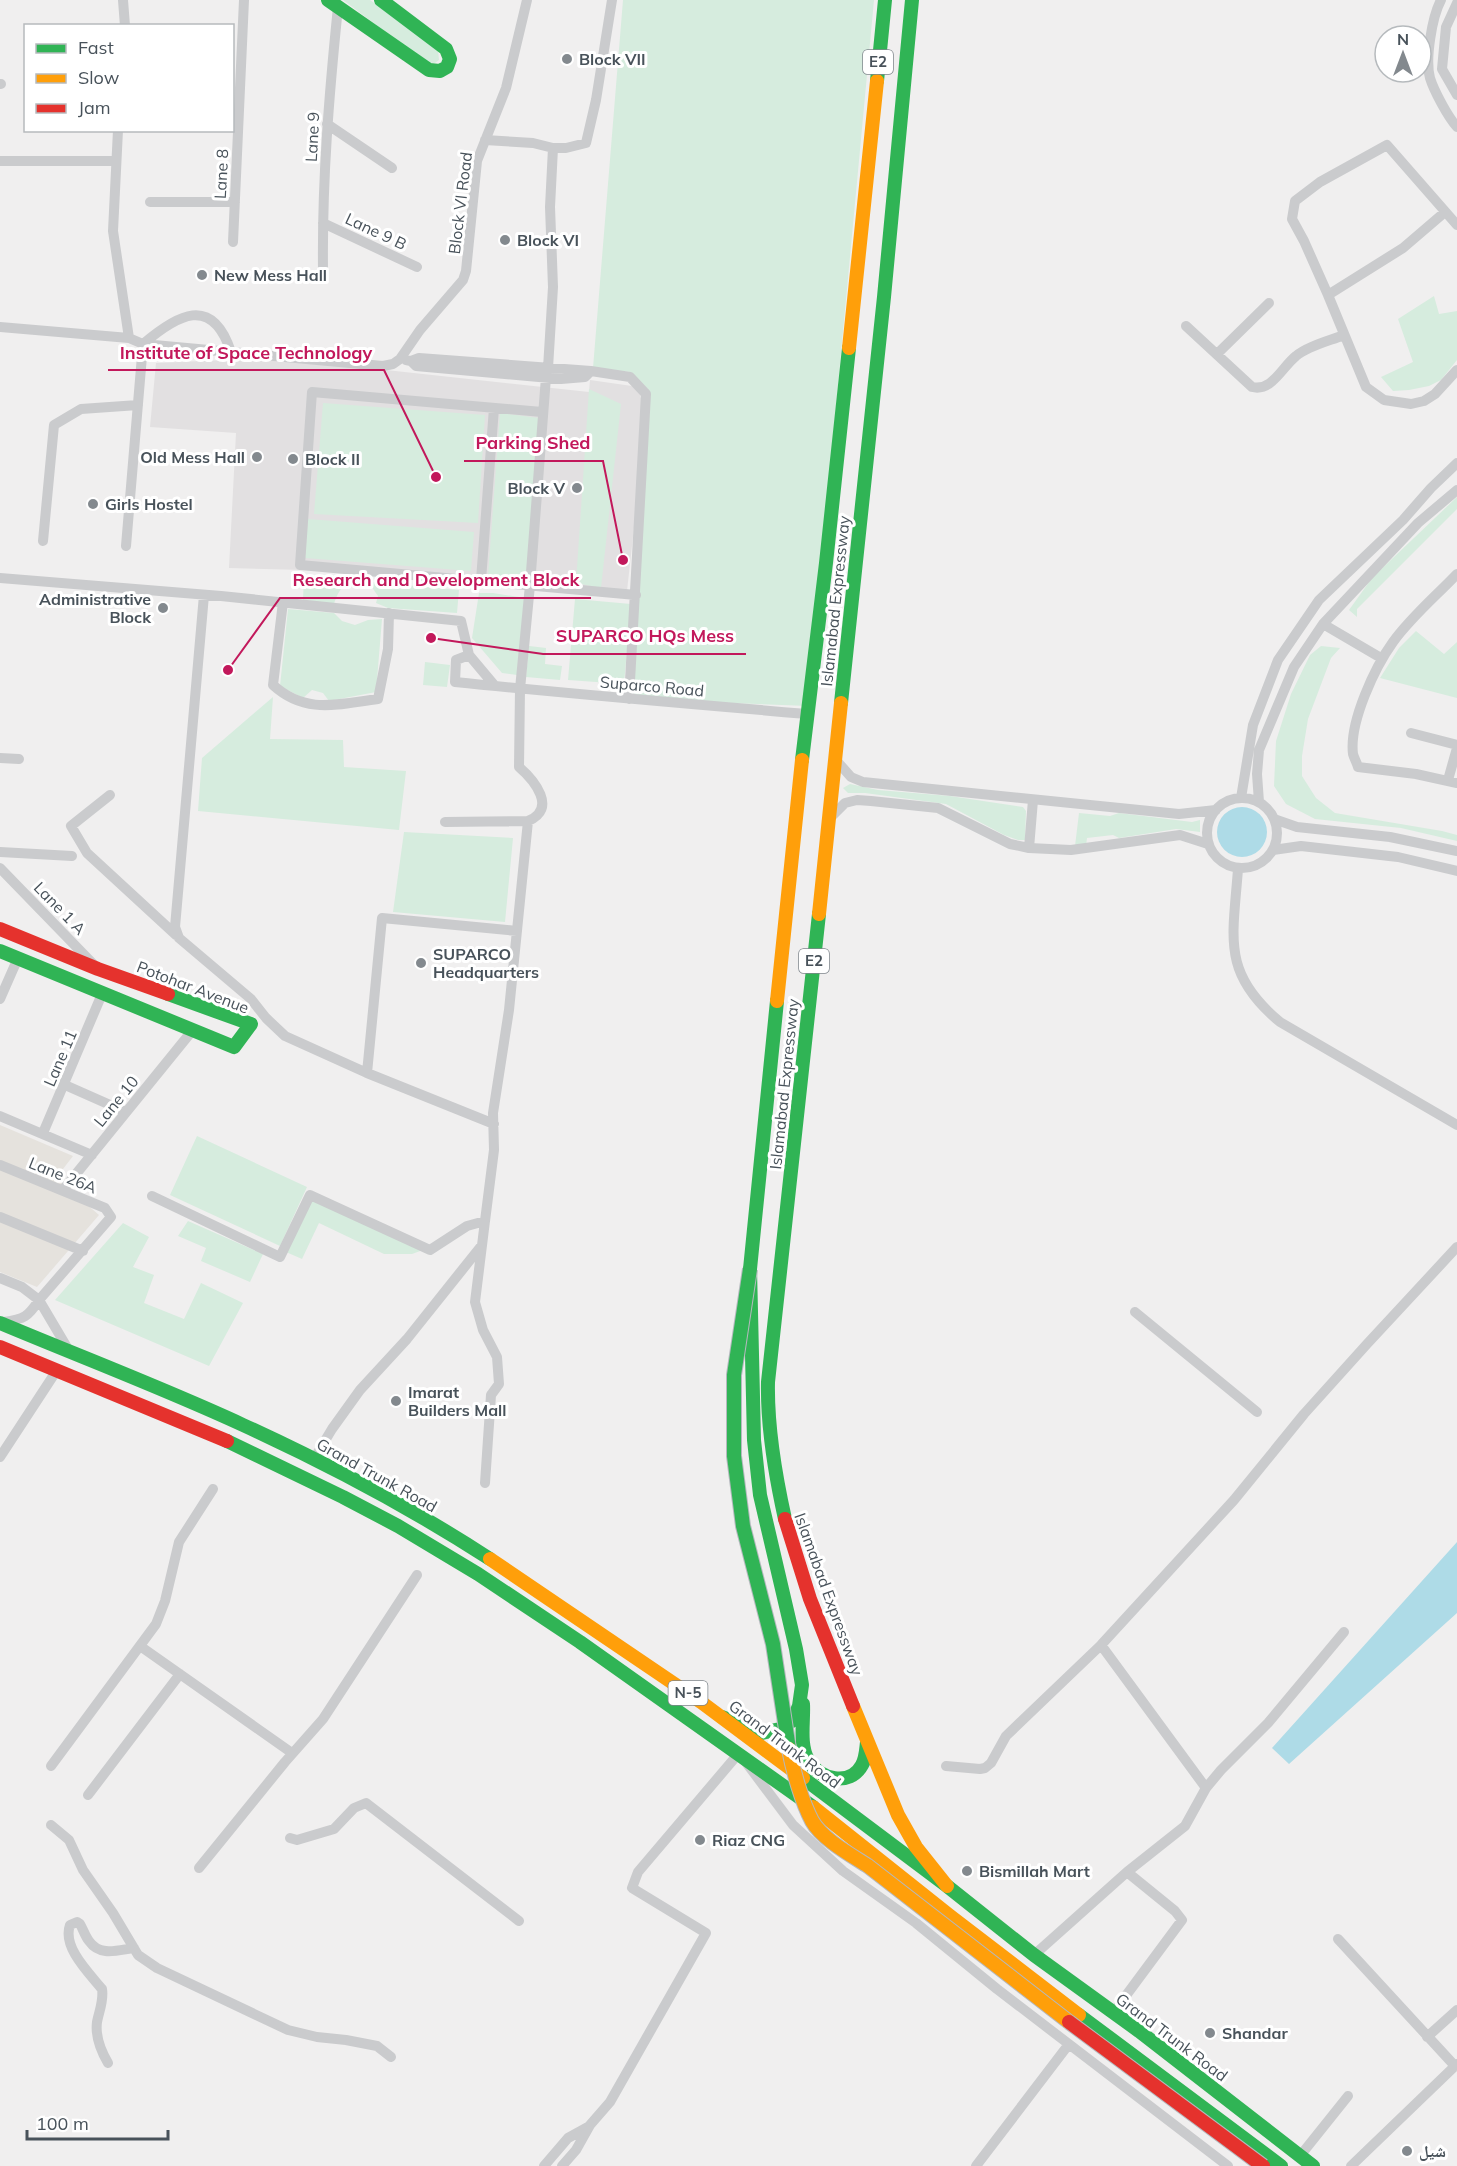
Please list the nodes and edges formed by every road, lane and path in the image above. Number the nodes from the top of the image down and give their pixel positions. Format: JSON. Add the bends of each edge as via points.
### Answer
{"nodes":[{"id":1,"x":123,"y":0,"type":"edge"},
{"id":2,"x":244,"y":0,"type":"edge"},
{"id":3,"x":381,"y":0,"type":"edge"},
{"id":4,"x":527,"y":0,"type":"edge"},
{"id":5,"x":612,"y":0,"type":"edge"},
{"id":6,"x":874,"y":0,"type":"edge"},
{"id":7,"x":885,"y":0,"type":"edge"},
{"id":8,"x":912,"y":0,"type":"edge"},
{"id":9,"x":1441,"y":0,"type":"edge"},
{"id":10,"x":1457,"y":3,"type":"edge"},
{"id":11,"x":333,"y":4,"type":"edge"},
{"id":12,"x":125,"y":24,"type":"edge"},
{"id":13,"x":1433,"y":26,"type":"edge"},
{"id":14,"x":1442,"y":69,"type":"junction"},
{"id":15,"x":1433,"y":75,"type":"edge"},
{"id":16,"x":1433,"y":83,"type":"edge"},
{"id":17,"x":1457,"y":95,"type":"edge"},
{"id":18,"x":872,"y":123,"type":"junction"},
{"id":19,"x":327,"y":124,"type":"junction"},
{"id":20,"x":1457,"y":127,"type":"edge"},
{"id":21,"x":118,"y":132,"type":"edge"},
{"id":22,"x":485,"y":140,"type":"junction"},
{"id":23,"x":553,"y":148,"type":"junction"},
{"id":24,"x":0,"y":161,"type":"edge"},
{"id":25,"x":116,"y":161,"type":"junction"},
{"id":26,"x":392,"y":168,"type":"dead end"},
{"id":27,"x":150,"y":202,"type":"dead end"},
{"id":28,"x":235,"y":202,"type":"junction"},
{"id":29,"x":1445,"y":212,"type":"junction"},
{"id":30,"x":323,"y":223,"type":"junction"},
{"id":31,"x":1457,"y":225,"type":"edge"},
{"id":32,"x":233,"y":242,"type":"dead end"},
{"id":33,"x":417,"y":267,"type":"dead end"},
{"id":34,"x":323,"y":269,"type":"dead end"},
{"id":35,"x":1328,"y":295,"type":"junction"},
{"id":36,"x":1269,"y":303,"type":"dead end"},
{"id":37,"x":1186,"y":326,"type":"dead end"},
{"id":38,"x":0,"y":327,"type":"edge"},
{"id":39,"x":1344,"y":335,"type":"junction"},
{"id":40,"x":129,"y":338,"type":"junction"},
{"id":41,"x":143,"y":344,"type":"junction"},
{"id":42,"x":231,"y":352,"type":"junction"},
{"id":43,"x":1217,"y":354,"type":"junction"},
{"id":44,"x":406,"y":360,"type":"junction"},
{"id":45,"x":548,"y":372,"type":"junction"},
{"id":46,"x":1456,"y":374,"type":"edge"},
{"id":47,"x":138,"y":405,"type":"junction"},
{"id":48,"x":494,"y":408,"type":"junction"},
{"id":49,"x":542,"y":412,"type":"junction"},
{"id":50,"x":1457,"y":463,"type":"edge"},
{"id":51,"x":1457,"y":490,"type":"edge"},
{"id":52,"x":1403,"y":520,"type":"junction"},
{"id":53,"x":1413,"y":529,"type":"junction"},
{"id":54,"x":43,"y":541,"type":"dead end"},
{"id":55,"x":126,"y":546,"type":"dead end"},
{"id":56,"x":1457,"y":574,"type":"edge"},
{"id":57,"x":0,"y":578,"type":"edge"},
{"id":58,"x":481,"y":580,"type":"junction"},
{"id":59,"x":530,"y":585,"type":"junction"},
{"id":60,"x":204,"y":595,"type":"junction"},
{"id":61,"x":636,"y":595,"type":"junction"},
{"id":62,"x":283,"y":602,"type":"junction"},
{"id":63,"x":389,"y":613,"type":"junction"},
{"id":64,"x":1323,"y":624,"type":"junction"},
{"id":65,"x":469,"y":655,"type":"junction"},
{"id":66,"x":1381,"y":658,"type":"junction"},
{"id":67,"x":495,"y":686,"type":"junction"},
{"id":68,"x":520,"y":689,"type":"junction"},
{"id":69,"x":629,"y":699,"type":"junction"},
{"id":70,"x":807,"y":714,"type":"junction"},
{"id":71,"x":1411,"y":733,"type":"dead end"},
{"id":72,"x":1457,"y":747,"type":"edge"},
{"id":73,"x":0,"y":758,"type":"edge"},
{"id":74,"x":19,"y":759,"type":"dead end"},
{"id":75,"x":835,"y":759,"type":"junction"},
{"id":76,"x":1452,"y":781,"type":"edge"},
{"id":77,"x":110,"y":795,"type":"dead end"},
{"id":78,"x":1241,"y":798,"type":"junction"},
{"id":79,"x":1033,"y":800,"type":"junction"},
{"id":80,"x":1259,"y":802,"type":"junction"},
{"id":81,"x":1216,"y":810,"type":"junction"},
{"id":82,"x":829,"y":818,"type":"junction"},
{"id":83,"x":1274,"y":819,"type":"junction"},
{"id":84,"x":528,"y":821,"type":"junction"},
{"id":85,"x":445,"y":822,"type":"dead end"},
{"id":86,"x":1208,"y":844,"type":"junction"},
{"id":87,"x":1029,"y":848,"type":"junction"},
{"id":88,"x":1273,"y":850,"type":"junction"},
{"id":89,"x":1457,"y":851,"type":"edge"},
{"id":90,"x":0,"y":852,"type":"edge"},
{"id":91,"x":72,"y":856,"type":"dead end"},
{"id":92,"x":0,"y":868,"type":"edge"},
{"id":93,"x":1238,"y":869,"type":"junction"},
{"id":94,"x":1457,"y":871,"type":"edge"},
{"id":95,"x":0,"y":929,"type":"edge"},
{"id":96,"x":517,"y":931,"type":"junction"},
{"id":97,"x":179,"y":938,"type":"junction"},
{"id":98,"x":0,"y":951,"type":"edge"},
{"id":99,"x":18,"y":958,"type":"junction"},
{"id":100,"x":98,"y":969,"type":"junction"},
{"id":101,"x":102,"y":994,"type":"junction"},
{"id":102,"x":0,"y":999,"type":"edge"},
{"id":103,"x":192,"y":1031,"type":"junction"},
{"id":104,"x":367,"y":1073,"type":"junction"},
{"id":105,"x":65,"y":1085,"type":"junction"},
{"id":106,"x":126,"y":1112,"type":"junction"},
{"id":107,"x":0,"y":1116,"type":"edge"},
{"id":108,"x":494,"y":1124,"type":"junction"},
{"id":109,"x":1457,"y":1125,"type":"edge"},
{"id":110,"x":43,"y":1133,"type":"junction"},
{"id":111,"x":92,"y":1155,"type":"junction"},
{"id":112,"x":0,"y":1165,"type":"edge"},
{"id":113,"x":63,"y":1190,"type":"junction"},
{"id":114,"x":152,"y":1196,"type":"dead end"},
{"id":115,"x":0,"y":1217,"type":"edge"},
{"id":116,"x":484,"y":1221,"type":"junction"},
{"id":117,"x":482,"y":1245,"type":"junction"},
{"id":118,"x":1457,"y":1247,"type":"edge"},
{"id":119,"x":83,"y":1251,"type":"junction"},
{"id":120,"x":750,"y":1269,"type":"junction"},
{"id":121,"x":0,"y":1278,"type":"edge"},
{"id":122,"x":39,"y":1300,"type":"junction"},
{"id":123,"x":1135,"y":1312,"type":"dead end"},
{"id":124,"x":0,"y":1323,"type":"edge"},
{"id":125,"x":0,"y":1347,"type":"edge"},
{"id":126,"x":70,"y":1352,"type":"junction"},
{"id":127,"x":57,"y":1370,"type":"junction"},
{"id":128,"x":1257,"y":1412,"type":"dead end"},
{"id":129,"x":0,"y":1457,"type":"edge"},
{"id":130,"x":314,"y":1459,"type":"junction"},
{"id":131,"x":485,"y":1484,"type":"dead end"},
{"id":132,"x":213,"y":1490,"type":"dead end"},
{"id":133,"x":417,"y":1575,"type":"dead end"},
{"id":134,"x":1344,"y":1632,"type":"dead end"},
{"id":135,"x":1101,"y":1645,"type":"junction"},
{"id":136,"x":140,"y":1646,"type":"junction"},
{"id":137,"x":180,"y":1674,"type":"junction"},
{"id":138,"x":802,"y":1685,"type":"junction"},
{"id":139,"x":722,"y":1717,"type":"junction"},
{"id":140,"x":867,"y":1741,"type":"junction"},
{"id":141,"x":292,"y":1753,"type":"junction"},
{"id":142,"x":739,"y":1753,"type":"junction"},
{"id":143,"x":51,"y":1766,"type":"dead end"},
{"id":144,"x":946,"y":1766,"type":"dead end"},
{"id":145,"x":1206,"y":1788,"type":"junction"},
{"id":146,"x":88,"y":1795,"type":"dead end"},
{"id":147,"x":51,"y":1825,"type":"dead end"},
{"id":148,"x":290,"y":1838,"type":"dead end"},
{"id":149,"x":199,"y":1868,"type":"dead end"},
{"id":150,"x":1127,"y":1872,"type":"junction"},
{"id":151,"x":947,"y":1886,"type":"junction"},
{"id":152,"x":519,"y":1921,"type":"dead end"},
{"id":153,"x":1338,"y":1939,"type":"dead end"},
{"id":154,"x":134,"y":1948,"type":"junction"},
{"id":155,"x":1034,"y":1955,"type":"junction"},
{"id":156,"x":1457,"y":2010,"type":"edge"},
{"id":157,"x":1113,"y":2013,"type":"junction"},
{"id":158,"x":1427,"y":2037,"type":"junction"},
{"id":159,"x":1069,"y":2044,"type":"junction"},
{"id":160,"x":391,"y":2057,"type":"dead end"},
{"id":161,"x":108,"y":2063,"type":"dead end"},
{"id":162,"x":1456,"y":2065,"type":"edge"},
{"id":163,"x":1348,"y":2096,"type":"dead end"},
{"id":164,"x":590,"y":2125,"type":"junction"},
{"id":165,"x":1300,"y":2156,"type":"junction"},
{"id":166,"x":544,"y":2166,"type":"edge"},
{"id":167,"x":562,"y":2166,"type":"edge"},
{"id":168,"x":976,"y":2166,"type":"edge"},
{"id":169,"x":1228,"y":2166,"type":"edge"},
{"id":170,"x":1263,"y":2166,"type":"edge"},
{"id":171,"x":1281,"y":2166,"type":"edge"},
{"id":172,"x":1313,"y":2166,"type":"edge"},
{"id":173,"x":1351,"y":2166,"type":"edge"}],
"edges":[{"from":1,"to":12,"type":"street"},
{"from":2,"to":28,"type":"street","name":"Lane 8"},
{"from":3,"to":11,"type":"main road","via":[[446,49],[450,55],[445,70],[429,70]]},
{"from":4,"to":22,"type":"street","name":"Block VI Road","via":[[506,88]]},
{"from":5,"to":23,"type":"street","via":[[586,143]]},
{"from":6,"to":18,"type":"main road"},
{"from":7,"to":18,"type":"main road","name":"Islamabad Expressway","number":"E2"},
{"from":8,"to":75,"type":"main road","name":"Islamabad Expressway","number":"E2"},
{"from":9,"to":13,"type":"street"},
{"from":10,"to":14,"type":"street","via":[[1446,27]]},
{"from":11,"to":19,"type":"street","name":"Lane 9"},
{"from":14,"to":15,"type":"street"},
{"from":14,"to":17,"type":"street"},
{"from":16,"to":20,"type":"street"},
{"from":18,"to":70,"type":"main road","name":"Islamabad Expressway","number":"E2"},
{"from":19,"to":26,"type":"street"},
{"from":19,"to":30,"type":"street","name":"Lane 9"},
{"from":21,"to":25,"type":"street"},
{"from":22,"to":23,"type":"street"},
{"from":22,"to":44,"type":"street","name":"Block VI Road","via":[[477,161],[463,280],[420,330]]},
{"from":23,"to":45,"type":"street","via":[[553,287]]},
{"from":24,"to":25,"type":"street"},
{"from":25,"to":40,"type":"street","via":[[113,231]]},
{"from":27,"to":28,"type":"street"},
{"from":28,"to":32,"type":"street","name":"Lane 8"},
{"from":29,"to":31,"type":"street"},
{"from":29,"to":35,"type":"street","via":[[1403,248]]},
{"from":29,"to":35,"type":"street","via":[[1387,145],[1320,182],[1294,201],[1292,219]]},
{"from":30,"to":33,"type":"street","name":"Lane 9 B"},
{"from":30,"to":34,"type":"street","name":"Lane 9"},
{"from":35,"to":39,"type":"street"},
{"from":36,"to":43,"type":"street"},
{"from":37,"to":43,"type":"street"},
{"from":38,"to":40,"type":"street"},
{"from":39,"to":43,"type":"street","via":[[1297,355],[1267,386],[1258,388],[1252,387]]},
{"from":39,"to":46,"type":"street","via":[[1365,387],[1384,400],[1411,404],[1424,401]]},
{"from":40,"to":41,"type":"street"},
{"from":41,"to":42,"type":"street"},
{"from":41,"to":42,"type":"street","via":[[167,324],[187,316],[205,316],[216,324]]},
{"from":41,"to":47,"type":"street"},
{"from":42,"to":44,"type":"street","via":[[383,366]]},
{"from":44,"to":45,"type":"street","via":[[416,366]]},
{"from":45,"to":49,"type":"street"},
{"from":45,"to":61,"type":"street","via":[[591,371],[630,377],[646,394]]},
{"from":47,"to":54,"type":"street","via":[[81,409],[54,424]]},
{"from":47,"to":55,"type":"street"},
{"from":48,"to":49,"type":"street"},
{"from":48,"to":58,"type":"street"},
{"from":48,"to":58,"type":"street","via":[[312,392],[300,565]]},
{"from":49,"to":59,"type":"street"},
{"from":50,"to":52,"type":"street"},
{"from":51,"to":53,"type":"street"},
{"from":52,"to":53,"type":"street"},
{"from":52,"to":78,"type":"street","via":[[1319,600],[1278,660],[1253,725]]},
{"from":53,"to":64,"type":"street"},
{"from":56,"to":66,"type":"street"},
{"from":57,"to":60,"type":"street"},
{"from":58,"to":59,"type":"street"},
{"from":59,"to":61,"type":"street"},
{"from":59,"to":68,"type":"street"},
{"from":60,"to":62,"type":"street"},
{"from":60,"to":97,"type":"street","via":[[174,927]]},
{"from":61,"to":69,"type":"street"},
{"from":62,"to":63,"type":"street"},
{"from":62,"to":63,"type":"street","via":[[273,685],[286,697],[319,706],[378,699],[388,649]]},
{"from":63,"to":65,"type":"street","via":[[462,621]]},
{"from":64,"to":66,"type":"street"},
{"from":64,"to":80,"type":"street","via":[[1294,667],[1259,750]]},
{"from":65,"to":67,"type":"street"},
{"from":65,"to":67,"type":"street","name":"Suparco Road","via":[[456,660],[455,682]]},
{"from":66,"to":76,"type":"street","via":[[1355,729],[1353,754],[1358,767]]},
{"from":67,"to":68,"type":"street","name":"Suparco Road"},
{"from":68,"to":69,"type":"street","name":"Suparco Road"},
{"from":68,"to":84,"type":"street","via":[[519,767],[532,779],[541,796],[541,810]]},
{"from":69,"to":70,"type":"street","name":"Suparco Road"},
{"from":70,"to":120,"type":"main road","name":"Islamabad Expressway","number":"E2"},
{"from":71,"to":72,"type":"street"},
{"from":72,"to":76,"type":"street"},
{"from":73,"to":74,"type":"street"},
{"from":75,"to":79,"type":"street","via":[[857,781]]},
{"from":75,"to":82,"type":"main road","name":"Islamabad Expressway","number":"E2"},
{"from":77,"to":97,"type":"street","via":[[71,826],[87,853]]},
{"from":78,"to":80,"type":"street"},
{"from":78,"to":81,"type":"street"},
{"from":79,"to":81,"type":"street","via":[[1179,814]]},
{"from":79,"to":87,"type":"street"},
{"from":80,"to":83,"type":"street"},
{"from":81,"to":86,"type":"street","via":[[1206,832]]},
{"from":82,"to":87,"type":"street","via":[[845,803],[857,800],[927,806],[946,811],[1010,844]]},
{"from":82,"to":140,"type":"main road","name":"Islamabad Expressway","number":"E2","via":[[768,1395],[781,1510],[802,1577]]},
{"from":83,"to":88,"type":"street","via":[[1277,840]]},
{"from":83,"to":89,"type":"street","via":[[1291,826],[1390,837]]},
{"from":84,"to":85,"type":"street"},
{"from":84,"to":96,"type":"street"},
{"from":86,"to":87,"type":"street","via":[[1180,835],[1071,850]]},
{"from":86,"to":93,"type":"street","via":[[1223,863]]},
{"from":88,"to":93,"type":"street","via":[[1264,861]]},
{"from":88,"to":94,"type":"street","via":[[1301,846],[1398,857]]},
{"from":90,"to":91,"type":"street"},
{"from":92,"to":100,"type":"street","name":"Lane 1 A"},
{"from":93,"to":109,"type":"street","via":[[1236,961],[1245,983],[1265,1009],[1280,1022]]},
{"from":95,"to":100,"type":"main road","name":"Potohar Avenue"},
{"from":96,"to":104,"type":"street","via":[[382,918]]},
{"from":96,"to":108,"type":"street"},
{"from":97,"to":104,"type":"street","via":[[251,999],[285,1036]]},
{"from":98,"to":99,"type":"main road","name":"Potohar Avenue"},
{"from":99,"to":101,"type":"main road","name":"Potohar Avenue"},
{"from":99,"to":102,"type":"street"},
{"from":100,"to":103,"type":"main road","name":"Potohar Avenue","via":[[250,1024],[234,1047]]},
{"from":101,"to":103,"type":"main road","name":"Potohar Avenue"},
{"from":101,"to":105,"type":"street","name":"Lane 11"},
{"from":103,"to":106,"type":"street","name":"Lane 10"},
{"from":104,"to":108,"type":"street"},
{"from":105,"to":106,"type":"street"},
{"from":105,"to":110,"type":"street","name":"Lane 11"},
{"from":106,"to":111,"type":"street","name":"Lane 10"},
{"from":107,"to":110,"type":"street"},
{"from":108,"to":116,"type":"street"},
{"from":110,"to":111,"type":"street"},
{"from":111,"to":113,"type":"street","name":"Lane 10"},
{"from":112,"to":113,"type":"street","name":"Lane 26A"},
{"from":113,"to":119,"type":"street","name":"Lane 26A","via":[[105,1208],[111,1217]]},
{"from":114,"to":116,"type":"street","via":[[280,1257],[310,1195],[430,1250],[467,1226]]},
{"from":115,"to":119,"type":"street"},
{"from":116,"to":117,"type":"street"},
{"from":117,"to":130,"type":"street","via":[[407,1339],[360,1390]]},
{"from":117,"to":131,"type":"street","via":[[475,1302],[497,1357],[499,1384],[491,1395]]},
{"from":118,"to":135,"type":"street","via":[[1351,1361],[1234,1500]]},
{"from":119,"to":122,"type":"street"},
{"from":120,"to":138,"type":"main road","via":[[754,1440],[760,1495]]},
{"from":120,"to":170,"type":"main road","bridge":true,"via":[[734,1375],[734,1456],[743,1526],[773,1644],[791,1759],[813,1822],[836,1845]]},
{"from":121,"to":122,"type":"street"},
{"from":122,"to":124,"type":"street","via":[[22,1320]]},
{"from":122,"to":126,"type":"street"},
{"from":123,"to":128,"type":"street"},
{"from":124,"to":126,"type":"main road","name":"Grand Trunk Road","number":"N-5"},
{"from":125,"to":127,"type":"main road","name":"Grand Trunk Road","number":"N-5"},
{"from":126,"to":130,"type":"main road","name":"Grand Trunk Road","number":"N-5"},
{"from":127,"to":129,"type":"street"},
{"from":127,"to":142,"type":"main road","name":"Grand Trunk Road","number":"N-5","via":[[270,1460],[405,1531],[552,1622]]},
{"from":130,"to":139,"type":"main road","name":"Grand Trunk Road","number":"N-5","via":[[460,1540]]},
{"from":132,"to":136,"type":"street","via":[[179,1542],[165,1601],[156,1624]]},
{"from":133,"to":141,"type":"street","via":[[323,1719]]},
{"from":134,"to":145,"type":"street","via":[[1268,1723]]},
{"from":135,"to":144,"type":"street","via":[[1006,1736],[986,1767]]},
{"from":135,"to":145,"type":"street"},
{"from":136,"to":137,"type":"street"},
{"from":136,"to":143,"type":"street"},
{"from":137,"to":141,"type":"street"},
{"from":137,"to":146,"type":"street"},
{"from":138,"to":139,"type":"main road","via":[[793,1720],[780,1729],[762,1733]]},
{"from":138,"to":140,"type":"main road","via":[[805,1750],[813,1767],[823,1775],[846,1779],[862,1766]]},
{"from":139,"to":151,"type":"main road","name":"Grand Trunk Road","number":"N-5"},
{"from":140,"to":151,"type":"main road","name":"Islamabad Expressway","number":"E2","via":[[889,1796],[915,1845]]},
{"from":141,"to":149,"type":"street"},
{"from":142,"to":159,"type":"street","via":[[793,1825],[843,1871],[916,1923]]},
{"from":142,"to":164,"type":"street","via":[[638,1872],[632,1888],[706,1933],[610,2102]]},
{"from":142,"to":171,"type":"main road","name":"Grand Trunk Road","number":"N-5"},
{"from":145,"to":150,"type":"street","via":[[1185,1826]]},
{"from":147,"to":154,"type":"street","via":[[69,1840],[83,1870]]},
{"from":148,"to":152,"type":"street","via":[[297,1840],[334,1829],[354,1808],[366,1803]]},
{"from":150,"to":155,"type":"street"},
{"from":150,"to":157,"type":"street","via":[[1182,1920]]},
{"from":151,"to":155,"type":"main road","name":"Grand Trunk Road","number":"N-5"},
{"from":153,"to":158,"type":"street"},
{"from":154,"to":160,"type":"street","via":[[157,1968],[288,2030],[376,2046]]},
{"from":154,"to":161,"type":"street","via":[[102,1951],[91,1944],[77,1922],[68,1931],[77,1955],[102,1989],[98,2043]]},
{"from":155,"to":157,"type":"main road","name":"Grand Trunk Road","number":"N-5"},
{"from":156,"to":158,"type":"street"},
{"from":157,"to":165,"type":"main road","name":"Grand Trunk Road","number":"N-5"},
{"from":158,"to":162,"type":"street"},
{"from":159,"to":168,"type":"street"},
{"from":159,"to":169,"type":"street"},
{"from":162,"to":173,"type":"street"},
{"from":163,"to":165,"type":"street"},
{"from":164,"to":166,"type":"street","via":[[568,2138]]},
{"from":164,"to":167,"type":"street"},
{"from":165,"to":172,"type":"main road","name":"Grand Trunk Road","number":"N-5"}]}
